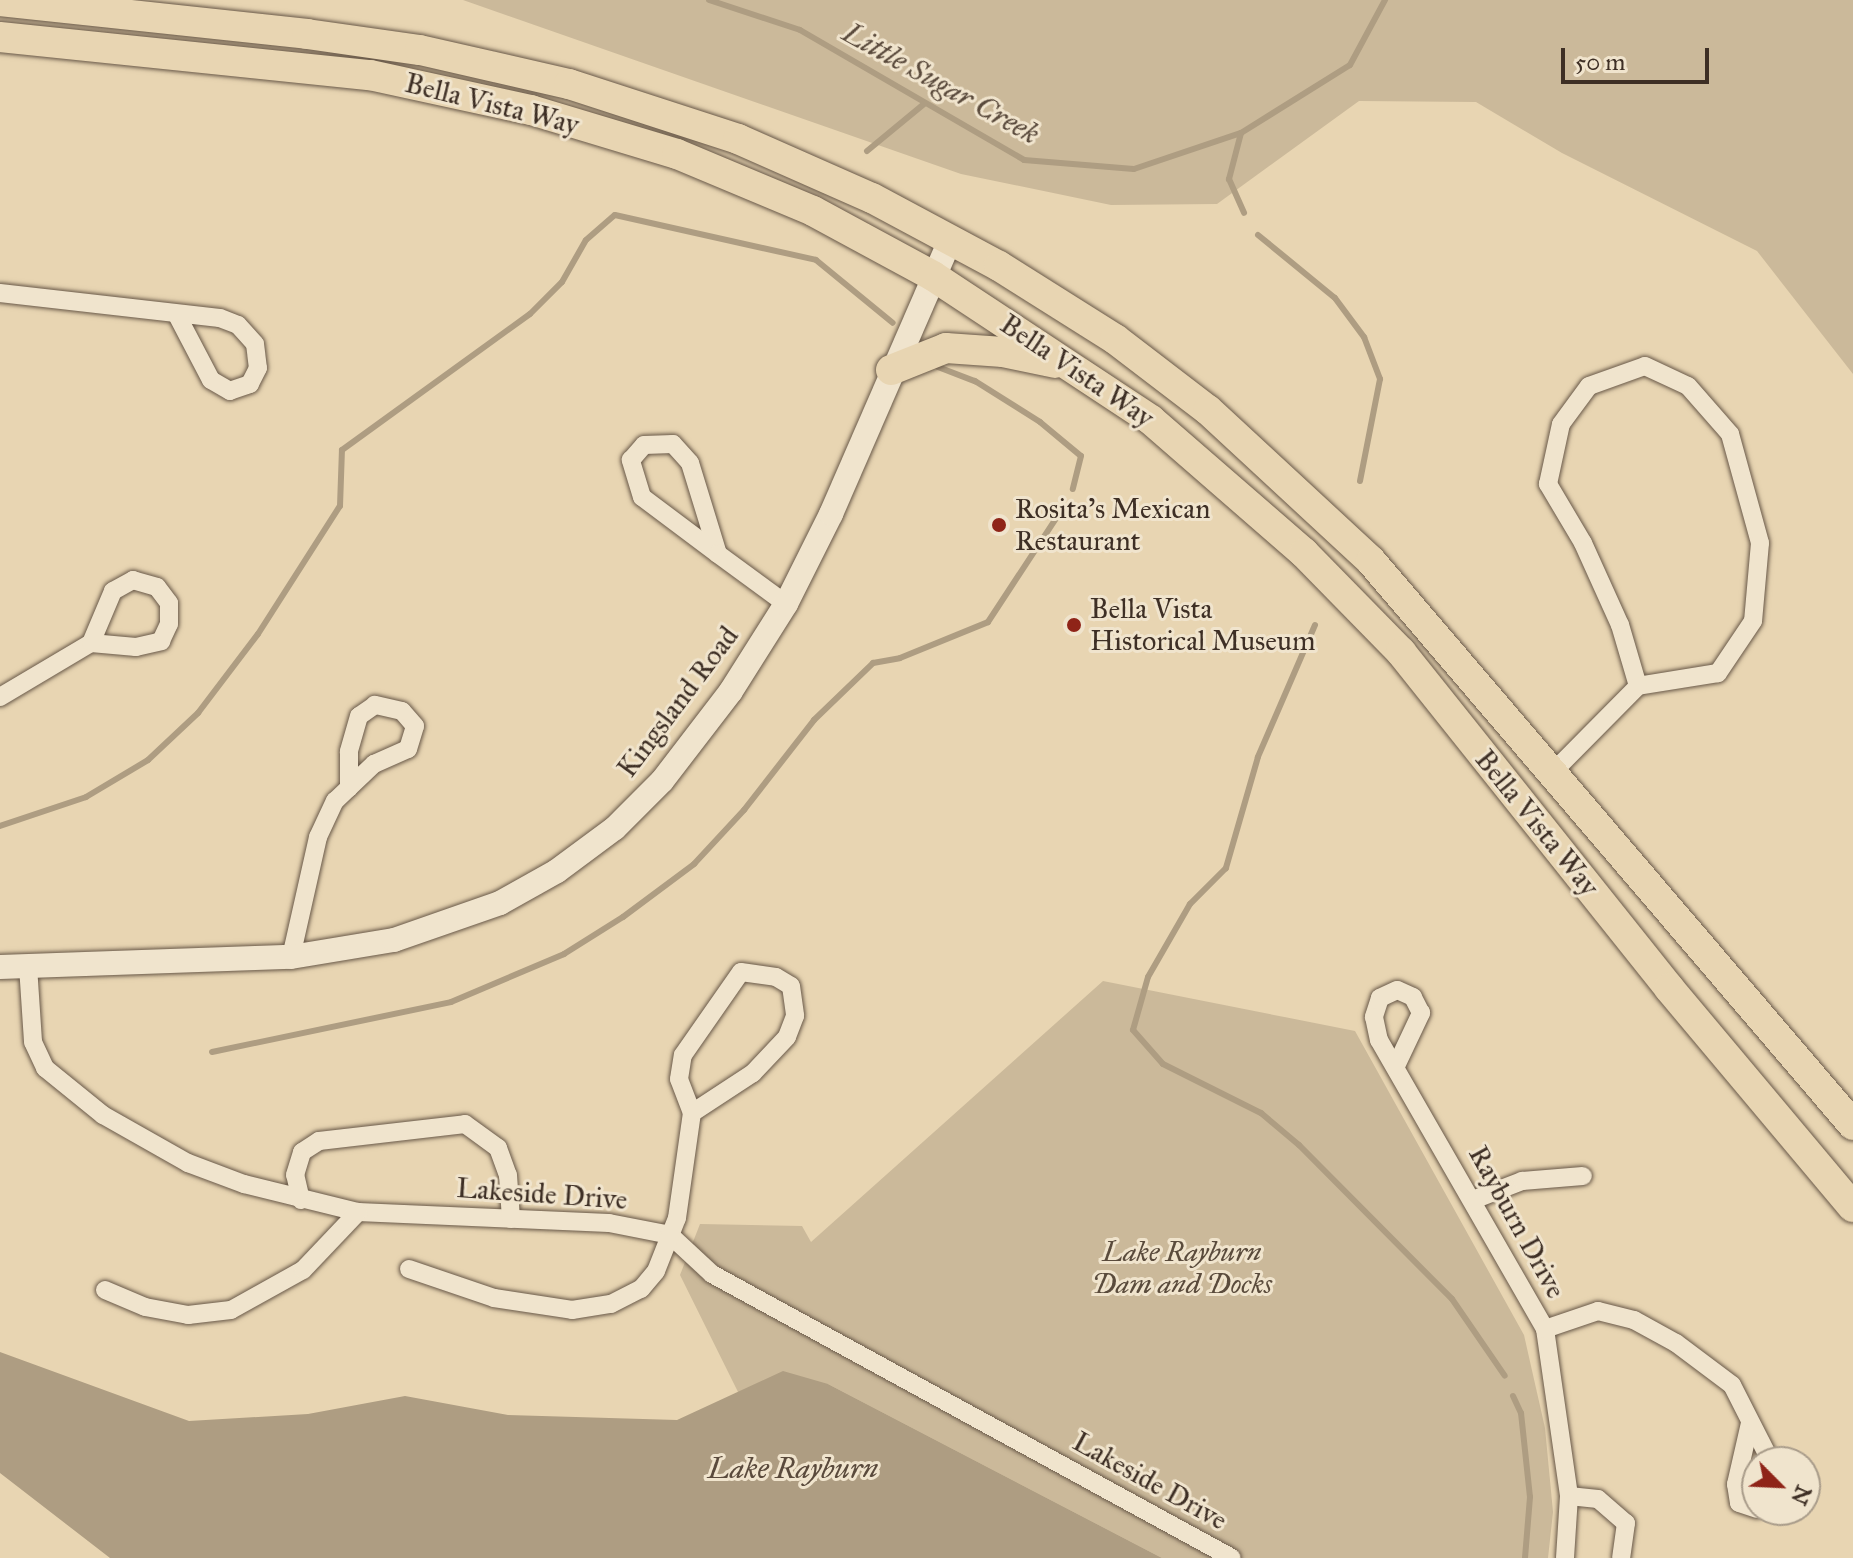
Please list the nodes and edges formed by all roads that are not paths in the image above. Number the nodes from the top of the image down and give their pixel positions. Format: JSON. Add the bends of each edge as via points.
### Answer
{"nodes":[{"id":1,"x":0,"y":1,"type":"edge"},
{"id":2,"x":0,"y":37,"type":"edge"},
{"id":3,"x":951,"y":238,"type":"junction"},
{"id":4,"x":933,"y":276,"type":"junction"},
{"id":5,"x":0,"y":293,"type":"edge"},
{"id":6,"x":177,"y":315,"type":"junction"},
{"id":7,"x":1077,"y":368,"type":"junction"},
{"id":8,"x":891,"y":370,"type":"junction"},
{"id":9,"x":718,"y":554,"type":"junction"},
{"id":10,"x":786,"y":604,"type":"junction"},
{"id":11,"x":91,"y":643,"type":"junction"},
{"id":12,"x":1638,"y":686,"type":"junction"},
{"id":13,"x":0,"y":697,"type":"edge"},
{"id":14,"x":1553,"y":772,"type":"junction"},
{"id":15,"x":349,"y":788,"type":"junction"},
{"id":16,"x":291,"y":957,"type":"junction"},
{"id":17,"x":28,"y":966,"type":"junction"},
{"id":18,"x":0,"y":967,"type":"edge"},
{"id":19,"x":1396,"y":1066,"type":"dead end"},
{"id":20,"x":692,"y":1113,"type":"junction"},
{"id":21,"x":1853,"y":1125,"type":"edge"},
{"id":22,"x":1583,"y":1176,"type":"dead end"},
{"id":23,"x":301,"y":1200,"type":"junction"},
{"id":24,"x":1473,"y":1200,"type":"junction"},
{"id":25,"x":1853,"y":1207,"type":"edge"},
{"id":26,"x":358,"y":1212,"type":"junction"},
{"id":27,"x":511,"y":1219,"type":"junction"},
{"id":28,"x":670,"y":1235,"type":"junction"},
{"id":29,"x":409,"y":1269,"type":"dead end"},
{"id":30,"x":105,"y":1290,"type":"dead end"},
{"id":31,"x":1545,"y":1329,"type":"junction"},
{"id":32,"x":1750,"y":1423,"type":"junction"},
{"id":33,"x":1745,"y":1446,"type":"edge"},
{"id":34,"x":1762,"y":1446,"type":"edge"},
{"id":35,"x":1741,"y":1462,"type":"edge"},
{"id":36,"x":1569,"y":1496,"type":"junction"},
{"id":37,"x":1741,"y":1504,"type":"edge"},
{"id":38,"x":1232,"y":1558,"type":"edge"},
{"id":39,"x":1565,"y":1558,"type":"edge"},
{"id":40,"x":1621,"y":1558,"type":"edge"}],
"edges":[{"from":1,"to":3,"type":"main road","name":"Bella Vista Way","via":[[420,50],[569,84],[738,139]]},
{"from":2,"to":4,"type":"main road","name":"Bella Vista Way","via":[[370,75],[531,110],[677,154],[813,211]]},
{"from":3,"to":4,"type":"street","name":"Kingsland Road"},
{"from":3,"to":14,"type":"main road","name":"Bella Vista Way","via":[[1115,339],[1291,482],[1371,561]]},
{"from":4,"to":7,"type":"main road","name":"Bella Vista Way"},
{"from":4,"to":8,"type":"street","name":"Kingsland Road"},
{"from":5,"to":6,"type":"street"},
{"from":6,"to":6,"type":"street","via":[[211,380],[230,391],[250,384],[258,368],[255,344],[238,325]]},
{"from":7,"to":8,"type":"main road","via":[[1003,352],[946,348]]},
{"from":7,"to":25,"type":"main road","name":"Bella Vista Way","via":[[1151,420],[1239,494],[1401,652],[1669,988]]},
{"from":8,"to":10,"type":"street","name":"Kingsland Road","via":[[831,514]]},
{"from":9,"to":9,"type":"street","via":[[642,497],[631,460],[644,445],[673,444],[690,463]]},
{"from":9,"to":10,"type":"street"},
{"from":10,"to":16,"type":"street","name":"Kingsland Road","via":[[731,691],[662,781],[615,828],[557,871],[500,903],[394,940]]},
{"from":11,"to":11,"type":"street","via":[[136,647],[161,641],[169,624],[169,603],[157,587],[133,580],[113,591]]},
{"from":11,"to":13,"type":"street"},
{"from":12,"to":12,"type":"street","via":[[1718,673],[1753,621],[1760,543],[1730,434],[1688,386],[1645,366],[1589,386],[1561,424],[1548,484],[1583,543],[1620,625]]},
{"from":12,"to":14,"type":"street"},
{"from":14,"to":21,"type":"main road","name":"Bella Vista Way"},
{"from":15,"to":15,"type":"street","via":[[374,764],[408,749],[415,726],[402,711],[375,705],[359,716],[349,752]]},
{"from":15,"to":16,"type":"street","via":[[335,801],[318,837]]},
{"from":16,"to":17,"type":"street","name":"Kingsland Road"},
{"from":17,"to":18,"type":"street","name":"Kingsland Road"},
{"from":17,"to":23,"type":"street","name":"Lakeside Drive","via":[[33,1042],[45,1068],[69,1091],[142,1140],[188,1163]]},
{"from":19,"to":24,"type":"street","name":"Rayburn Drive"},
{"from":20,"to":20,"type":"street","via":[[679,1079],[683,1055],[724,990],[741,972],[776,977],[791,986],[795,1016],[787,1037],[738,1086]]},
{"from":20,"to":28,"type":"street","via":[[685,1187]]},
{"from":22,"to":24,"type":"street","via":[[1522,1181]]},
{"from":23,"to":26,"type":"street","name":"Lakeside Drive"},
{"from":23,"to":27,"type":"street","via":[[295,1175],[302,1152],[319,1141],[465,1124],[498,1148],[508,1175]]},
{"from":24,"to":31,"type":"street","name":"Rayburn Drive"},
{"from":26,"to":27,"type":"street","name":"Lakeside Drive"},
{"from":26,"to":30,"type":"street","via":[[303,1270],[231,1310],[188,1315],[145,1307]]},
{"from":27,"to":28,"type":"street","name":"Lakeside Drive","via":[[609,1223]]},
{"from":28,"to":29,"type":"street","via":[[656,1271],[641,1289],[611,1304],[572,1310],[494,1298]]},
{"from":28,"to":38,"type":"street","name":"Lakeside Drive","via":[[712,1274]]},
{"from":31,"to":32,"type":"street","via":[[1598,1311],[1634,1320],[1732,1385]]},
{"from":31,"to":36,"type":"street","name":"Rayburn Drive"},
{"from":32,"to":33,"type":"street"},
{"from":32,"to":34,"type":"street"},
{"from":35,"to":37,"type":"street","via":[[1736,1484]]},
{"from":36,"to":39,"type":"street","name":"Rayburn Drive"},
{"from":36,"to":40,"type":"street","via":[[1598,1499],[1626,1523]]}]}
